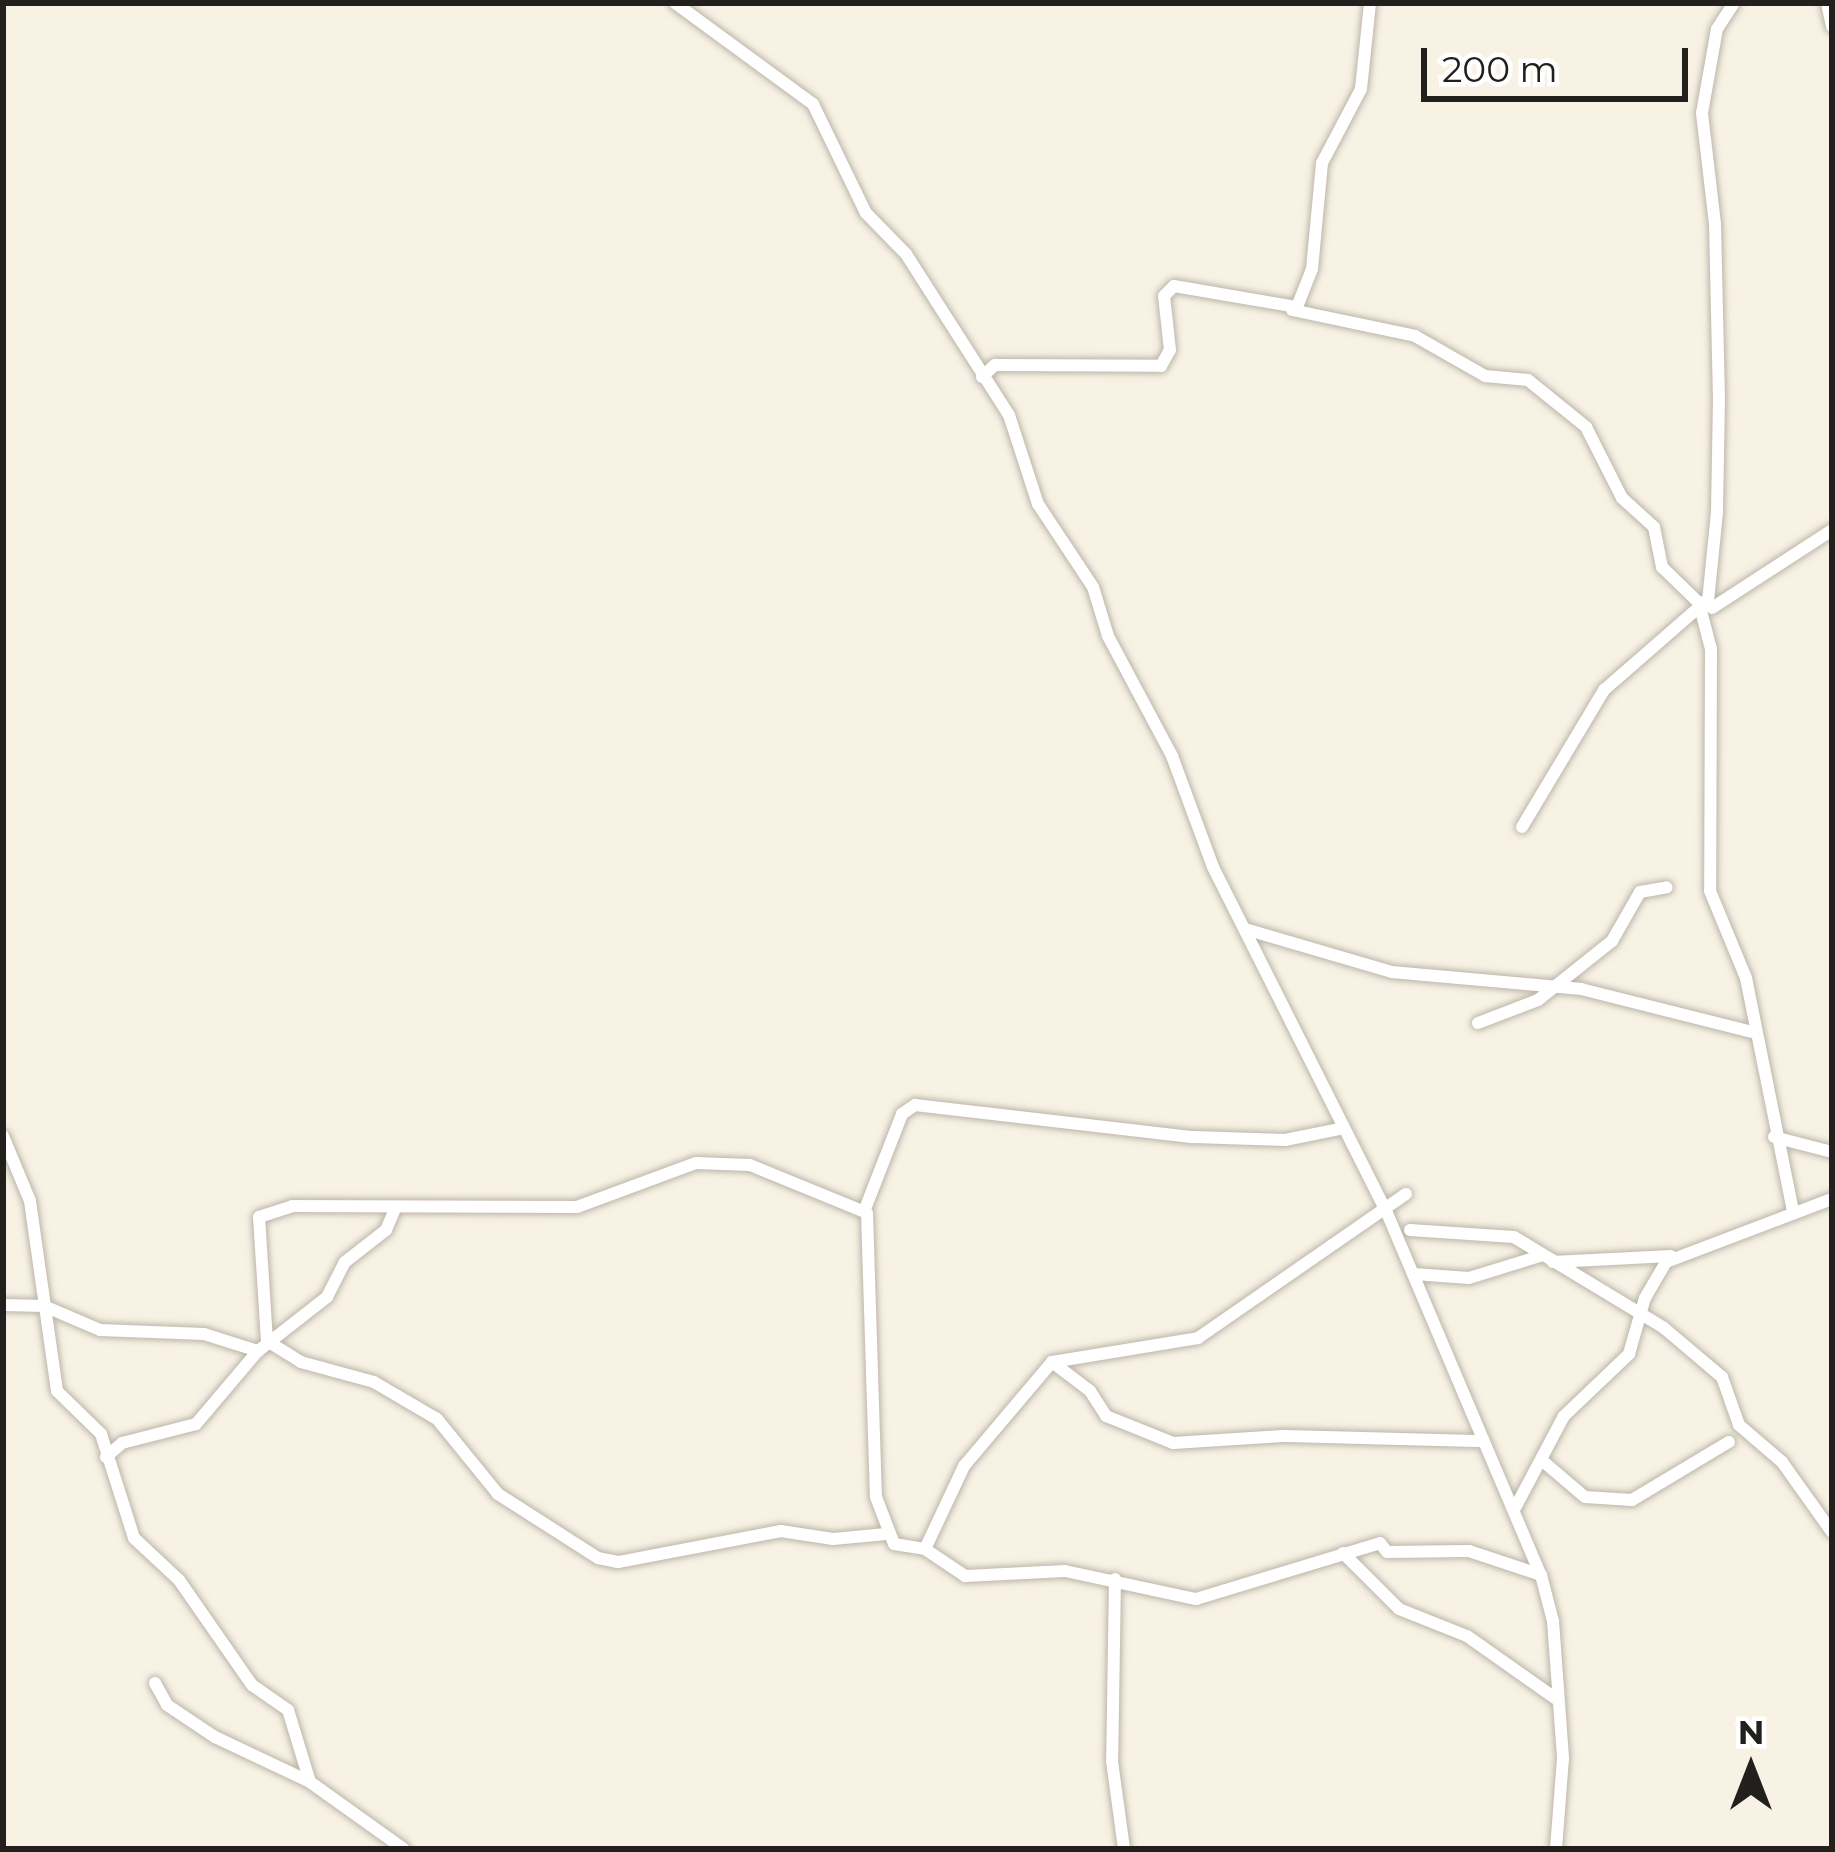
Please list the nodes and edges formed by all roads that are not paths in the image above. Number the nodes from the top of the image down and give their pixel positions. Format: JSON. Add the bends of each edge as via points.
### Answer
{"nodes":[{"id":1,"x":675,"y":3,"type":"edge"},
{"id":2,"x":1370,"y":3,"type":"edge"},
{"id":3,"x":1733,"y":3,"type":"edge"},
{"id":4,"x":1827,"y":3,"type":"edge"},
{"id":5,"x":1832,"y":26,"type":"edge"},
{"id":6,"x":1292,"y":310,"type":"junction"},
{"id":7,"x":982,"y":377,"type":"junction"},
{"id":8,"x":1832,"y":530,"type":"edge"},
{"id":9,"x":1704,"y":607,"type":"junction"},
{"id":10,"x":1522,"y":827,"type":"dead end"},
{"id":11,"x":1666,"y":887,"type":"dead end"},
{"id":12,"x":1245,"y":929,"type":"junction"},
{"id":13,"x":1554,"y":987,"type":"junction"},
{"id":14,"x":1478,"y":1023,"type":"dead end"},
{"id":15,"x":1756,"y":1033,"type":"junction"},
{"id":16,"x":1344,"y":1128,"type":"junction"},
{"id":17,"x":3,"y":1136,"type":"edge"},
{"id":18,"x":1774,"y":1137,"type":"junction"},
{"id":19,"x":1832,"y":1152,"type":"edge"},
{"id":20,"x":1406,"y":1194,"type":"dead end"},
{"id":21,"x":1832,"y":1199,"type":"edge"},
{"id":22,"x":395,"y":1207,"type":"junction"},
{"id":23,"x":865,"y":1209,"type":"junction"},
{"id":24,"x":1793,"y":1212,"type":"junction"},
{"id":25,"x":1387,"y":1213,"type":"junction"},
{"id":26,"x":1410,"y":1230,"type":"dead end"},
{"id":27,"x":1680,"y":1256,"type":"junction"},
{"id":28,"x":1547,"y":1259,"type":"junction"},
{"id":29,"x":1414,"y":1274,"type":"junction"},
{"id":30,"x":3,"y":1305,"type":"edge"},
{"id":31,"x":44,"y":1306,"type":"junction"},
{"id":32,"x":1638,"y":1316,"type":"junction"},
{"id":33,"x":262,"y":1347,"type":"junction"},
{"id":34,"x":1052,"y":1362,"type":"junction"},
{"id":35,"x":1479,"y":1441,"type":"junction"},
{"id":36,"x":1730,"y":1442,"type":"dead end"},
{"id":37,"x":106,"y":1457,"type":"junction"},
{"id":38,"x":1545,"y":1463,"type":"junction"},
{"id":39,"x":1515,"y":1508,"type":"junction"},
{"id":40,"x":1832,"y":1532,"type":"edge"},
{"id":41,"x":886,"y":1534,"type":"junction"},
{"id":42,"x":925,"y":1549,"type":"junction"},
{"id":43,"x":1343,"y":1553,"type":"junction"},
{"id":44,"x":1541,"y":1575,"type":"junction"},
{"id":45,"x":1115,"y":1579,"type":"junction"},
{"id":46,"x":154,"y":1683,"type":"dead end"},
{"id":47,"x":1555,"y":1698,"type":"junction"},
{"id":48,"x":310,"y":1782,"type":"junction"},
{"id":49,"x":404,"y":1849,"type":"edge"},
{"id":50,"x":1124,"y":1849,"type":"edge"},
{"id":51,"x":1556,"y":1849,"type":"edge"}],
"edges":[{"from":1,"to":7,"type":"street","via":[[813,104],[866,213],[906,254]]},
{"from":2,"to":6,"type":"street","via":[[1361,89],[1322,164],[1312,269]]},
{"from":3,"to":9,"type":"street","via":[[1717,29],[1702,113],[1715,224],[1719,400]]},
{"from":4,"to":5,"type":"street"},
{"from":6,"to":7,"type":"street","via":[[1174,286],[1164,296],[1171,350],[1161,367],[995,365]]},
{"from":6,"to":9,"type":"street","via":[[1415,336],[1468,370],[1528,380],[1586,427],[1622,498],[1654,527],[1662,567]]},
{"from":7,"to":12,"type":"street","via":[[1015,425],[1038,504],[1093,586],[1114,651],[1172,756]]},
{"from":8,"to":9,"type":"street"},
{"from":9,"to":10,"type":"street","via":[[1604,690]]},
{"from":9,"to":15,"type":"street","via":[[1711,649],[1710,891],[1746,978]]},
{"from":11,"to":13,"type":"street","via":[[1640,892],[1612,941]]},
{"from":12,"to":13,"type":"street","via":[[1392,972]]},
{"from":12,"to":16,"type":"street"},
{"from":13,"to":14,"type":"street","via":[[1513,1014]]},
{"from":13,"to":15,"type":"street"},
{"from":15,"to":18,"type":"street"},
{"from":16,"to":23,"type":"street","via":[[1285,1140],[1227,1138],[915,1106],[902,1114]]},
{"from":16,"to":25,"type":"street"},
{"from":17,"to":31,"type":"street","via":[[27,1185]]},
{"from":18,"to":19,"type":"street"},
{"from":18,"to":24,"type":"street"},
{"from":20,"to":25,"type":"street"},
{"from":21,"to":24,"type":"street"},
{"from":22,"to":23,"type":"street","via":[[577,1207],[696,1163],[727,1163]]},
{"from":22,"to":33,"type":"street","via":[[386,1229],[345,1262],[327,1297]]},
{"from":22,"to":33,"type":"street","via":[[292,1206],[260,1214]]},
{"from":23,"to":41,"type":"street","via":[[868,1401]]},
{"from":24,"to":27,"type":"street","via":[[1760,1232],[1730,1234]]},
{"from":25,"to":29,"type":"street"},
{"from":25,"to":34,"type":"street","via":[[1318,1251],[1203,1336]]},
{"from":26,"to":28,"type":"street","via":[[1514,1237]]},
{"from":27,"to":28,"type":"street"},
{"from":27,"to":32,"type":"street","via":[[1659,1270]]},
{"from":28,"to":29,"type":"street","via":[[1469,1278]]},
{"from":28,"to":32,"type":"street","via":[[1612,1292]]},
{"from":29,"to":35,"type":"street"},
{"from":30,"to":31,"type":"street"},
{"from":31,"to":33,"type":"street","via":[[100,1330],[204,1334]]},
{"from":31,"to":37,"type":"street","via":[[57,1391],[101,1434]]},
{"from":32,"to":38,"type":"street","via":[[1629,1354],[1564,1417]]},
{"from":32,"to":40,"type":"street","via":[[1722,1377],[1739,1425],[1782,1462]]},
{"from":33,"to":37,"type":"street","via":[[196,1424],[122,1443]]},
{"from":33,"to":41,"type":"street","via":[[374,1382],[437,1419],[498,1494],[598,1558],[618,1562],[781,1531],[833,1539]]},
{"from":34,"to":35,"type":"street","via":[[1090,1391],[1106,1416],[1173,1443],[1283,1436]]},
{"from":34,"to":42,"type":"street","via":[[964,1466]]},
{"from":35,"to":39,"type":"street"},
{"from":36,"to":38,"type":"street","via":[[1632,1500],[1585,1497]]},
{"from":37,"to":48,"type":"street","via":[[138,1544],[179,1580],[251,1684],[288,1709]]},
{"from":38,"to":39,"type":"street"},
{"from":39,"to":44,"type":"street"},
{"from":41,"to":42,"type":"street","via":[[894,1544]]},
{"from":42,"to":45,"type":"street","via":[[965,1576],[1065,1571]]},
{"from":43,"to":44,"type":"street","via":[[1380,1543],[1387,1552],[1449,1549]]},
{"from":43,"to":45,"type":"street","via":[[1196,1599]]},
{"from":43,"to":47,"type":"street","via":[[1399,1609],[1467,1636]]},
{"from":44,"to":47,"type":"street","via":[[1553,1621]]},
{"from":45,"to":50,"type":"street","via":[[1112,1761]]},
{"from":46,"to":48,"type":"street","via":[[167,1705],[215,1737]]},
{"from":47,"to":51,"type":"street","via":[[1563,1759]]},
{"from":48,"to":49,"type":"street"}]}
